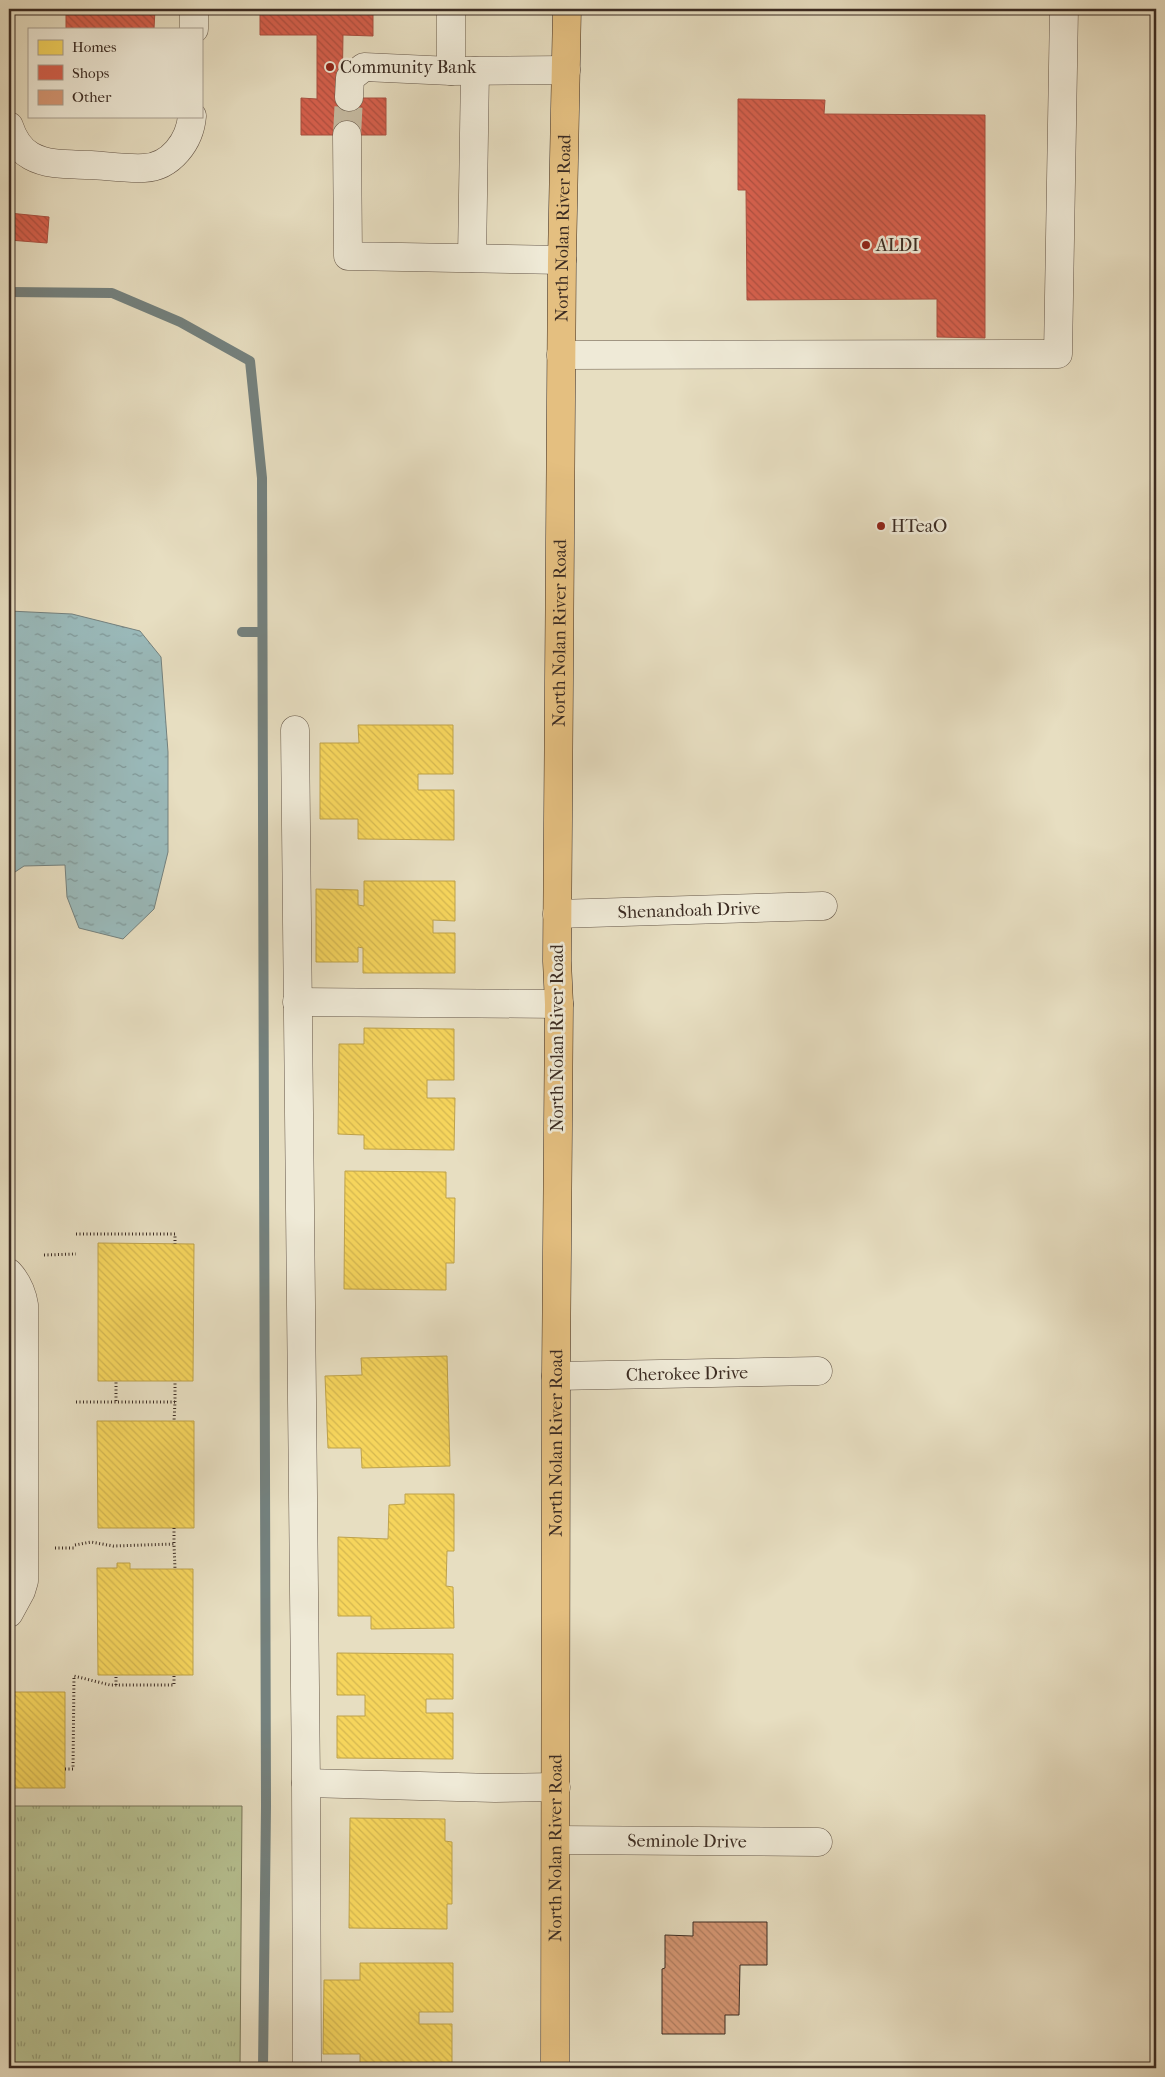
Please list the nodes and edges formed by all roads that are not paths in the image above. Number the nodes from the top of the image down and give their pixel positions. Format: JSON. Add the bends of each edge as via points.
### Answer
{"nodes":[{"id":1,"x":194,"y":9,"type":"edge"},
{"id":2,"x":451,"y":9,"type":"edge"},
{"id":3,"x":566,"y":9,"type":"edge"},
{"id":4,"x":1064,"y":9,"type":"edge"},
{"id":5,"x":194,"y":28,"type":"edge"},
{"id":6,"x":566,"y":70,"type":"junction"},
{"id":7,"x":463,"y":71,"type":"junction"},
{"id":8,"x":349,"y":98,"type":"tunnel mouth"},
{"id":9,"x":192,"y":118,"type":"edge"},
{"id":10,"x":9,"y":126,"type":"edge"},
{"id":11,"x":347,"y":135,"type":"tunnel mouth"},
{"id":12,"x":472,"y":258,"type":"junction"},
{"id":13,"x":562,"y":260,"type":"junction"},
{"id":14,"x":561,"y":355,"type":"junction"},
{"id":15,"x":295,"y":730,"type":"dead end"},
{"id":16,"x":822,"y":906,"type":"dead end"},
{"id":17,"x":557,"y":914,"type":"junction"},
{"id":18,"x":297,"y":1002,"type":"junction"},
{"id":19,"x":559,"y":1004,"type":"junction"},
{"id":20,"x":9,"y":1274,"type":"edge"},
{"id":21,"x":818,"y":1371,"type":"dead end"},
{"id":22,"x":556,"y":1376,"type":"junction"},
{"id":23,"x":9,"y":1613,"type":"edge"},
{"id":24,"x":306,"y":1783,"type":"junction"},
{"id":25,"x":556,"y":1787,"type":"junction"},
{"id":26,"x":556,"y":1840,"type":"junction"},
{"id":27,"x":818,"y":1842,"type":"dead end"},
{"id":28,"x":307,"y":2068,"type":"edge"},
{"id":29,"x":556,"y":2068,"type":"edge"}],
"edges":[{"from":1,"to":5,"type":"street"},
{"from":2,"to":7,"type":"street"},
{"from":3,"to":6,"type":"main road","name":"North Nolan River Road"},
{"from":4,"to":14,"type":"street","via":[[1058,354]]},
{"from":6,"to":7,"type":"street"},
{"from":6,"to":13,"type":"main road","name":"North Nolan River Road"},
{"from":7,"to":8,"type":"street","via":[[364,68],[350,78]]},
{"from":7,"to":12,"type":"street"},
{"from":9,"to":10,"type":"street","via":[[179,150],[164,162],[146,168],[44,163],[18,144]]},
{"from":11,"to":12,"type":"street","via":[[348,256]]},
{"from":12,"to":13,"type":"street"},
{"from":13,"to":14,"type":"main road","name":"North Nolan River Road"},
{"from":14,"to":17,"type":"main road","name":"North Nolan River Road"},
{"from":15,"to":18,"type":"street"},
{"from":16,"to":17,"type":"street","name":"Shenandoah Drive"},
{"from":17,"to":19,"type":"main road","name":"North Nolan River Road"},
{"from":18,"to":19,"type":"street"},
{"from":18,"to":24,"type":"street"},
{"from":19,"to":22,"type":"main road","name":"North Nolan River Road"},
{"from":20,"to":23,"type":"street","via":[[22,1292],[24,1305],[24,1581]]},
{"from":21,"to":22,"type":"street","name":"Cherokee Drive"},
{"from":22,"to":25,"type":"main road","name":"North Nolan River Road"},
{"from":24,"to":25,"type":"street"},
{"from":24,"to":28,"type":"street"},
{"from":25,"to":26,"type":"main road","name":"North Nolan River Road"},
{"from":26,"to":27,"type":"street","name":"Seminole Drive"},
{"from":26,"to":29,"type":"main road","name":"North Nolan River Road"}]}
